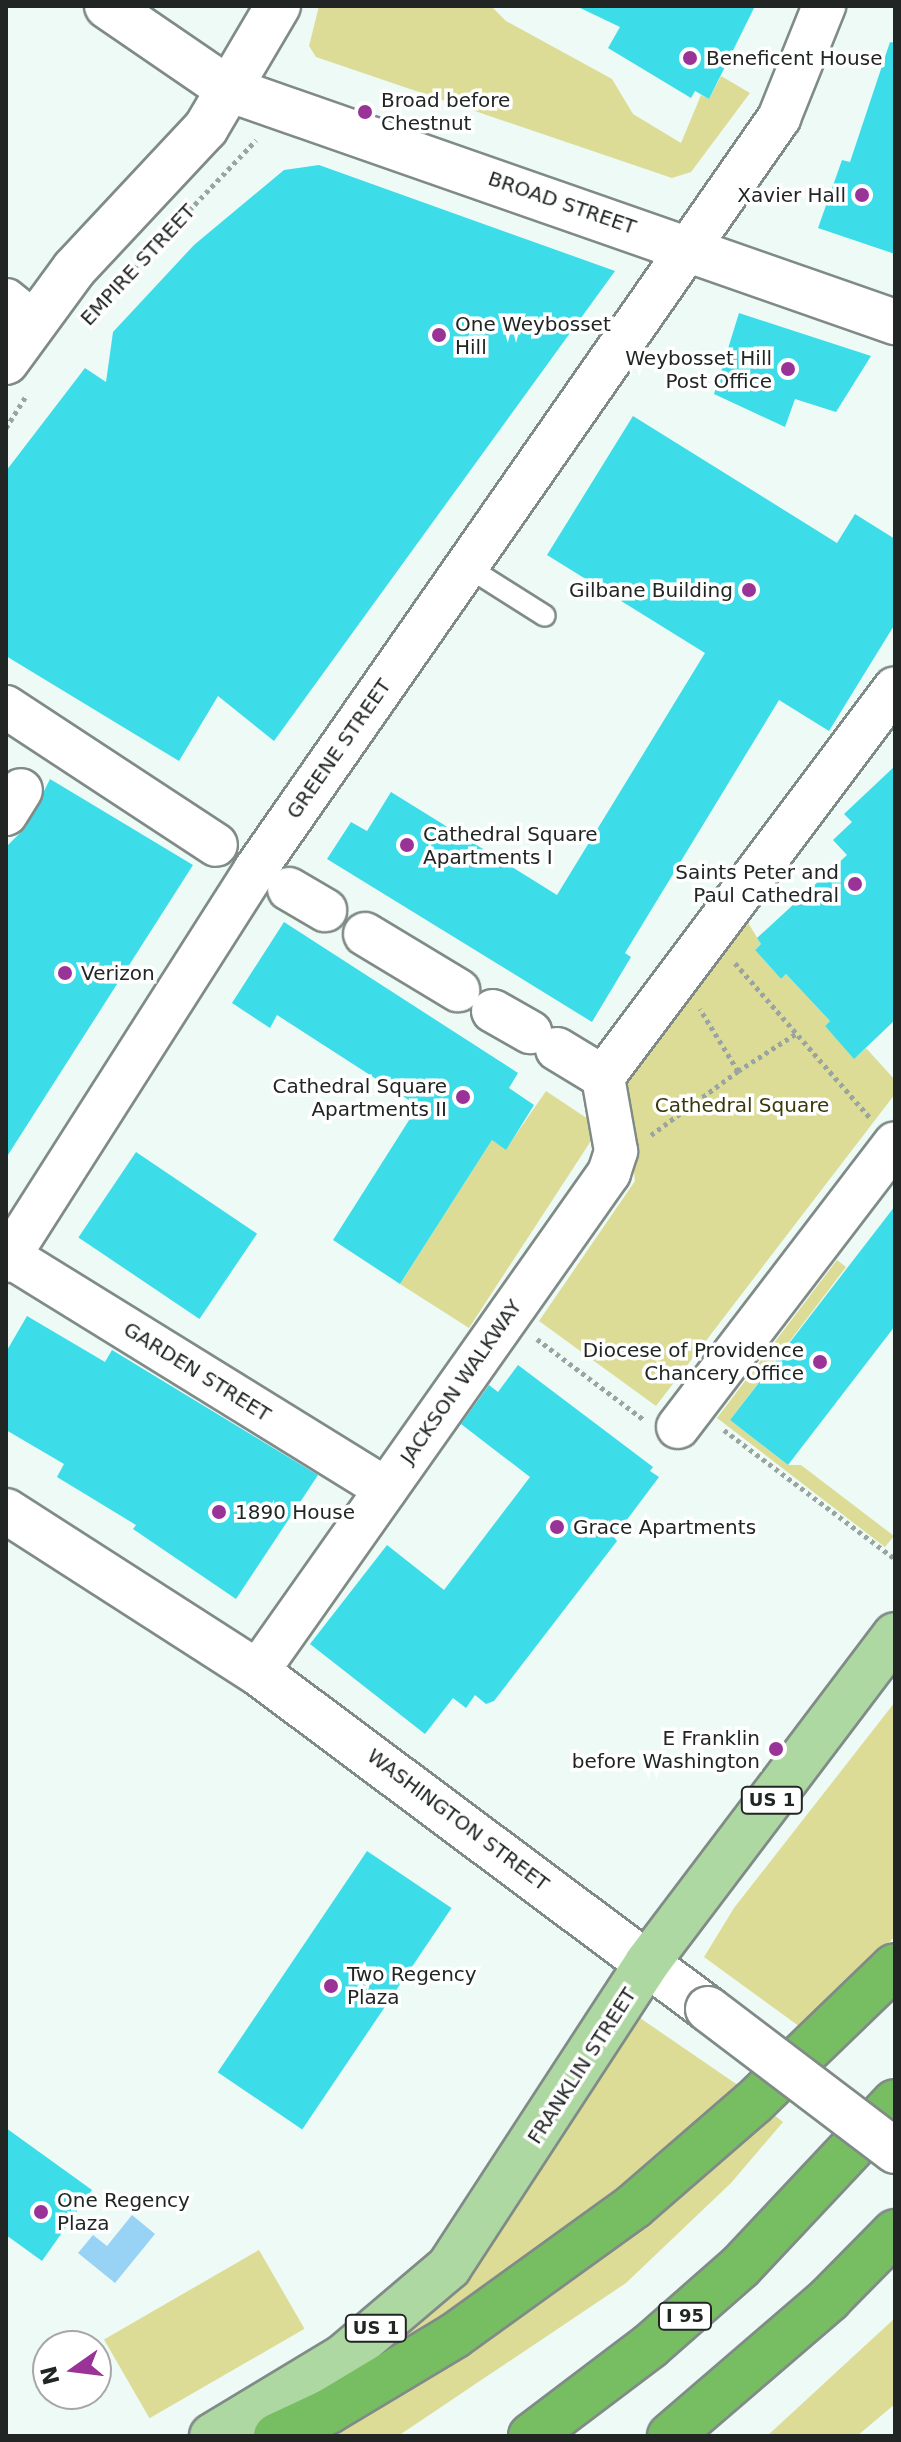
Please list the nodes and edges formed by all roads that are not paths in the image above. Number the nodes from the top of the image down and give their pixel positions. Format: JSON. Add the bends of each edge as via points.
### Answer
{"nodes":[{"id":1,"x":107,"y":6,"type":"edge"},
{"id":2,"x":278,"y":6,"type":"edge"},
{"id":3,"x":824,"y":6,"type":"edge"},
{"id":4,"x":248,"y":96,"type":"junction"},
{"id":5,"x":687,"y":248,"type":"junction"},
{"id":6,"x":20,"y":312,"type":"edge"},
{"id":7,"x":895,"y":322,"type":"edge"},
{"id":8,"x":18,"y":376,"type":"edge"},
{"id":9,"x":466,"y":566,"type":"junction"},
{"id":10,"x":545,"y":616,"type":"dead end"},
{"id":11,"x":895,"y":688,"type":"edge"},
{"id":12,"x":6,"y":707,"type":"edge"},
{"id":13,"x":216,"y":845,"type":"dead end"},
{"id":14,"x":289,"y":889,"type":"dead end"},
{"id":15,"x":325,"y":910,"type":"dead end"},
{"id":16,"x":365,"y":934,"type":"dead end"},
{"id":17,"x":458,"y":990,"type":"dead end"},
{"id":18,"x":493,"y":1011,"type":"dead end"},
{"id":19,"x":603,"y":1077,"type":"junction"},
{"id":20,"x":885,"y":1134,"type":"edge"},
{"id":21,"x":8,"y":1258,"type":"edge"},
{"id":22,"x":674,"y":1419,"type":"road end"},
{"id":23,"x":386,"y":1489,"type":"junction"},
{"id":24,"x":6,"y":1511,"type":"edge"},
{"id":25,"x":895,"y":1635,"type":"edge"},
{"id":26,"x":257,"y":1672,"type":"junction"},
{"id":27,"x":647,"y":1963,"type":"junction"},
{"id":28,"x":895,"y":1966,"type":"edge"},
{"id":29,"x":895,"y":2102,"type":"edge"},
{"id":30,"x":895,"y":2151,"type":"edge"},
{"id":31,"x":895,"y":2232,"type":"edge"},
{"id":32,"x":212,"y":2436,"type":"edge"},
{"id":33,"x":276,"y":2436,"type":"edge"},
{"id":34,"x":531,"y":2436,"type":"edge"},
{"id":35,"x":670,"y":2436,"type":"edge"}],
"edges":[{"from":1,"to":4,"type":"main road","name":"BROAD STREET"},
{"from":2,"to":4,"type":"main road"},
{"from":3,"to":5,"type":"street","name":"GREENE STREET","via":[[779,118]]},
{"from":4,"to":5,"type":"main road","name":"BROAD STREET"},
{"from":4,"to":6,"type":"main road","name":"EMPIRE STREET","via":[[206,128],[74,269]]},
{"from":5,"to":7,"type":"main road","name":"BROAD STREET"},
{"from":5,"to":9,"type":"street","name":"GREENE STREET"},
{"from":6,"to":8,"type":"main road","name":"EMPIRE STREET"},
{"from":9,"to":10,"type":"lane"},
{"from":9,"to":21,"type":"street","name":"GREENE STREET","via":[[255,870]]},
{"from":11,"to":19,"type":"street"},
{"from":12,"to":13,"type":"street"},
{"from":14,"to":15,"type":"street"},
{"from":16,"to":17,"type":"street"},
{"from":18,"to":19,"type":"street"},
{"from":19,"to":23,"type":"street","name":"JACKSON WALKWAY","via":[[615,1161]]},
{"from":20,"to":22,"type":"street"},
{"from":21,"to":23,"type":"street","name":"GARDEN STREET"},
{"from":23,"to":26,"type":"street","name":"JACKSON WALKWAY"},
{"from":24,"to":26,"type":"main road","name":"WASHINGTON STREET"},
{"from":25,"to":27,"type":"main road","name":"FRANKLIN STREET","number":"US 1"},
{"from":26,"to":27,"type":"main road","name":"WASHINGTON STREET"},
{"from":27,"to":30,"type":"main road","name":"WASHINGTON STREET","bridge":true},
{"from":27,"to":32,"type":"main road","name":"FRANKLIN STREET","number":"US 1","via":[[449,2267],[343,2357]]},
{"from":28,"to":33,"type":"highway","via":[[753,2103],[634,2206],[454,2336],[329,2411]]},
{"from":29,"to":34,"type":"highway","number":"I 95","via":[[740,2267],[639,2356]]},
{"from":31,"to":35,"type":"highway","via":[[817,2310]]}]}
